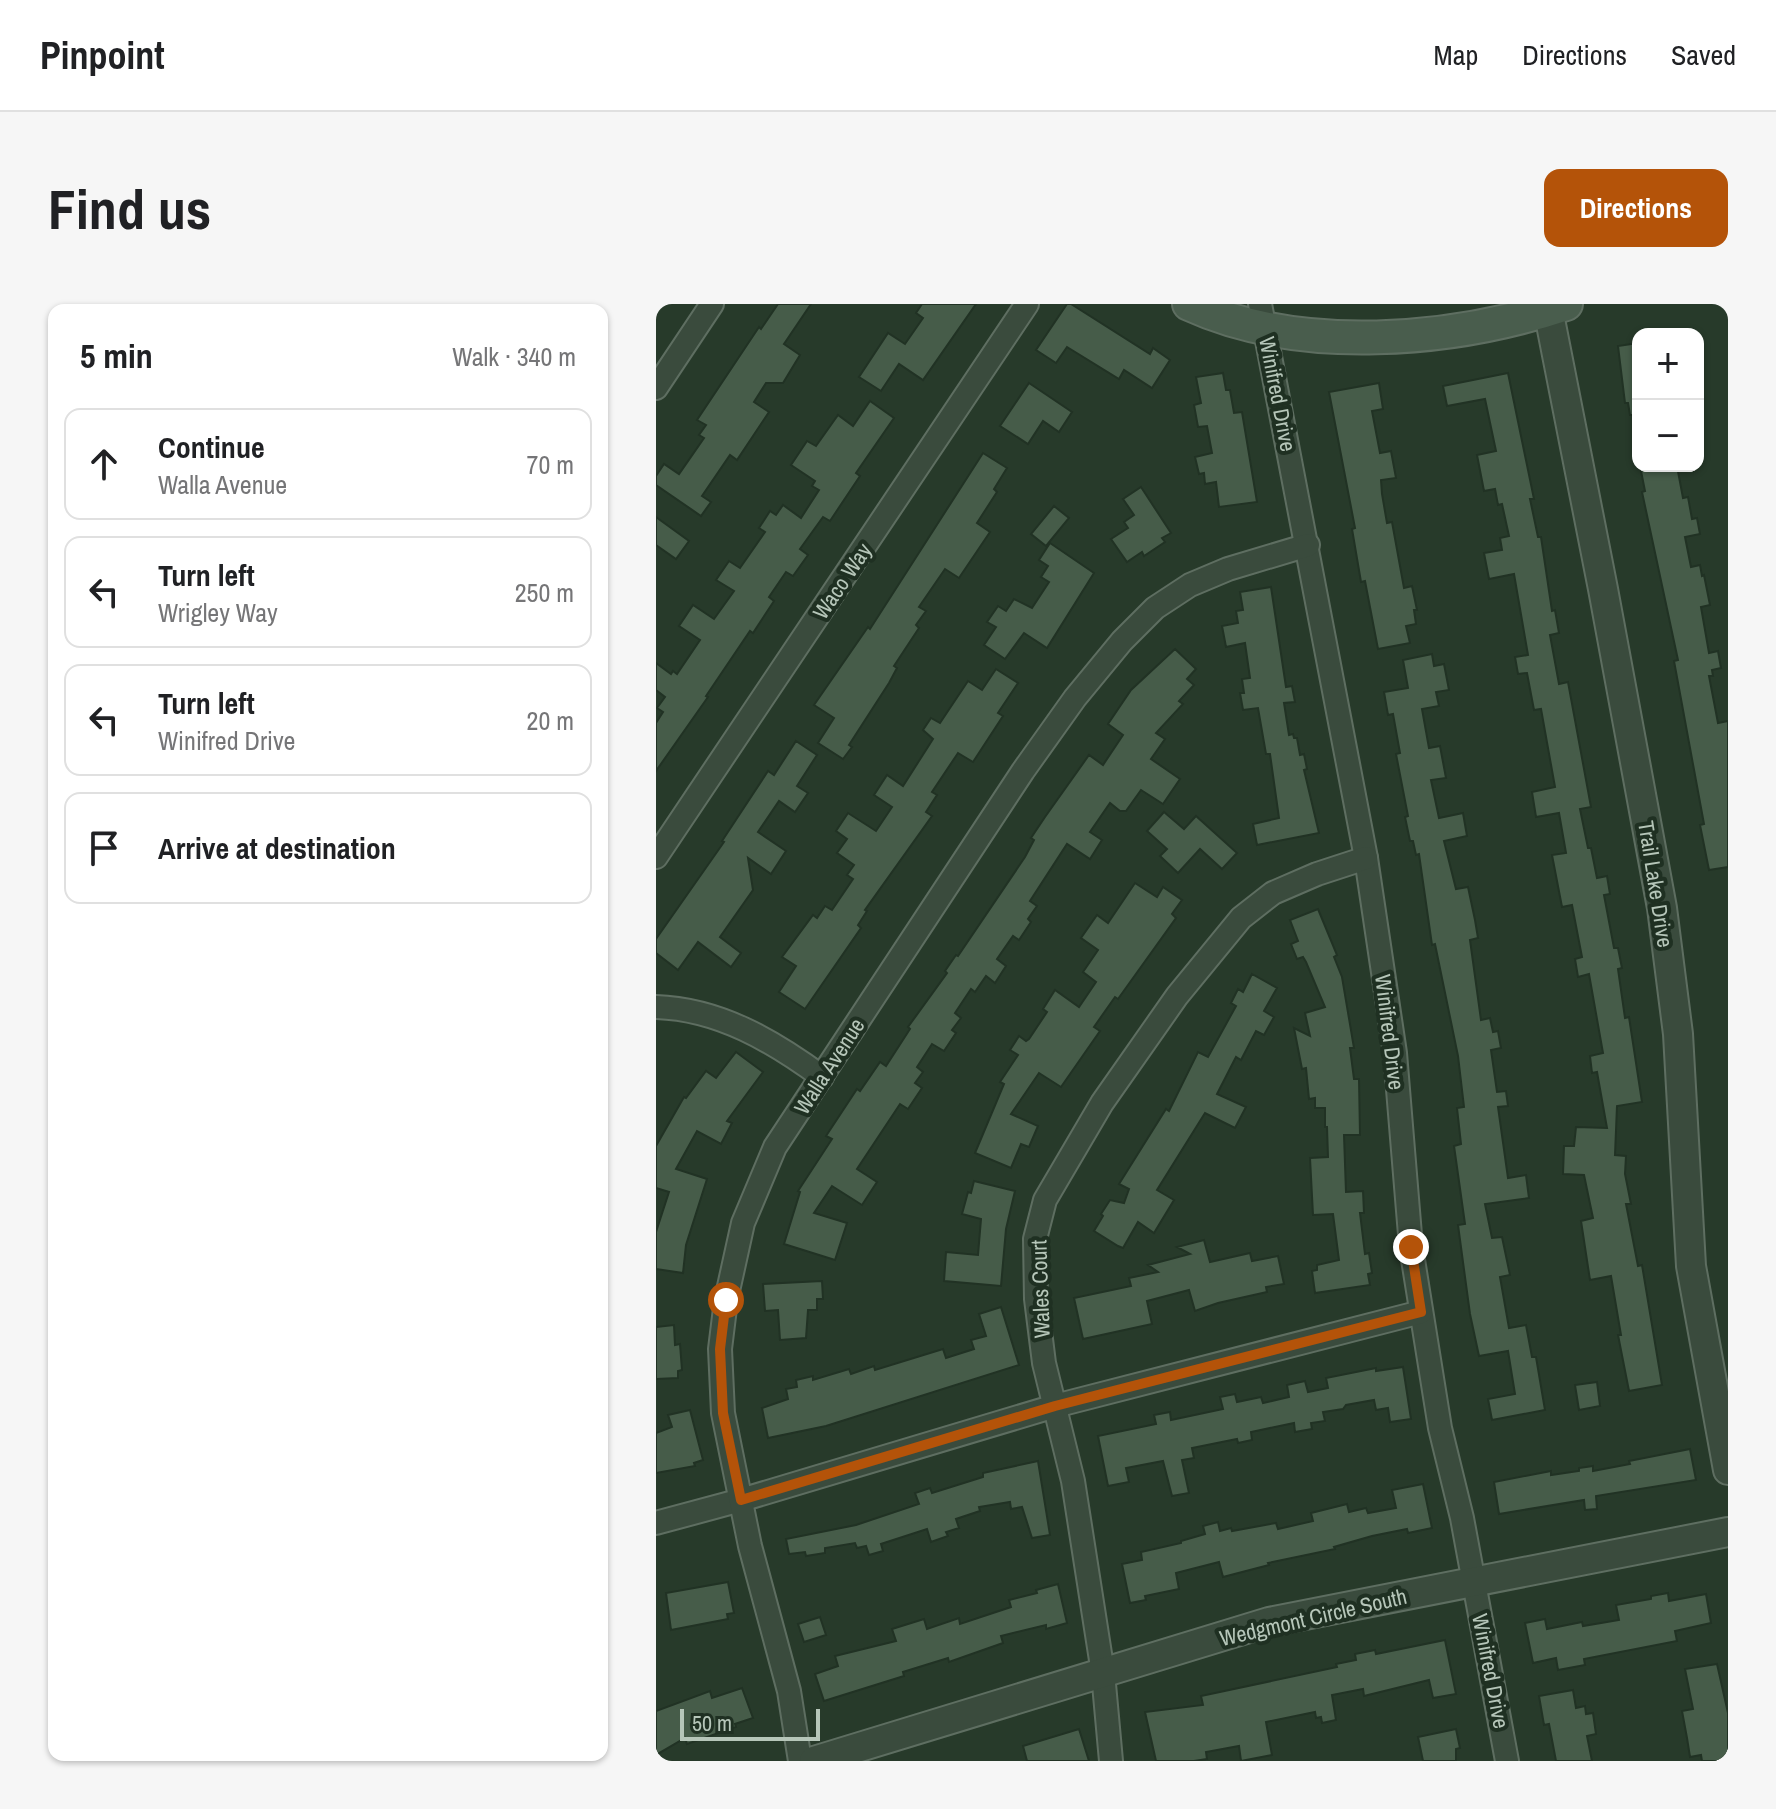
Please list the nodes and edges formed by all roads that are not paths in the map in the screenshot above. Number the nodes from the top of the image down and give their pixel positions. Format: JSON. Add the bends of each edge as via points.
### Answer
{"nodes":[{"id":1,"x":712,"y":304,"type":"edge"},
{"id":2,"x":1027,"y":304,"type":"edge"},
{"id":3,"x":1189,"y":304,"type":"edge"},
{"id":4,"x":1553,"y":306,"type":"edge"},
{"id":5,"x":1263,"y":316,"type":"edge"},
{"id":6,"x":656,"y":388,"type":"edge"},
{"id":7,"x":1308,"y":545,"type":"junction"},
{"id":8,"x":656,"y":857,"type":"edge"},
{"id":9,"x":1366,"y":858,"type":"junction"},
{"id":10,"x":656,"y":1007,"type":"edge"},
{"id":11,"x":822,"y":1077,"type":"junction"},
{"id":12,"x":1421,"y":1312,"type":"junction"},
{"id":13,"x":1055,"y":1406,"type":"junction"},
{"id":14,"x":1728,"y":1470,"type":"edge"},
{"id":15,"x":741,"y":1500,"type":"junction"},
{"id":16,"x":656,"y":1523,"type":"edge"},
{"id":17,"x":1728,"y":1532,"type":"edge"},
{"id":18,"x":1474,"y":1582,"type":"junction"},
{"id":19,"x":1103,"y":1673,"type":"junction"},
{"id":20,"x":800,"y":1761,"type":"edge"},
{"id":21,"x":814,"y":1761,"type":"edge"},
{"id":22,"x":1111,"y":1761,"type":"edge"},
{"id":23,"x":1507,"y":1761,"type":"edge"}],
"edges":[{"from":1,"to":6,"type":"street"},
{"from":2,"to":8,"type":"street","name":"Waco Way"},
{"from":3,"to":5,"type":"main road","via":[[1215,316]]},
{"from":4,"to":5,"type":"main road","via":[[1499,324],[1396,336],[1304,334]]},
{"from":4,"to":14,"type":"street","name":"Trail Lake Drive","via":[[1662,908],[1678,1034],[1691,1266]]},
{"from":5,"to":7,"type":"street","name":"Winifred Drive"},
{"from":7,"to":9,"type":"street","name":"Winifred Drive"},
{"from":7,"to":11,"type":"street","name":"Walla Avenue","via":[[1190,585],[1155,608],[1122,641],[1023,771]]},
{"from":9,"to":12,"type":"street","name":"Winifred Drive","via":[[1395,1053]]},
{"from":9,"to":13,"type":"street","name":"Wales Court","via":[[1273,893],[1241,918],[1177,996],[1102,1103],[1045,1200],[1035,1239],[1036,1299]]},
{"from":10,"to":11,"type":"street","via":[[701,1013],[739,1026],[783,1048]]},
{"from":11,"to":15,"type":"street","name":"Walla Avenue","via":[[775,1147],[743,1223],[726,1300],[720,1349],[723,1413]]},
{"from":12,"to":13,"type":"street"},
{"from":12,"to":18,"type":"street","name":"Winifred Drive"},
{"from":13,"to":15,"type":"street"},
{"from":13,"to":19,"type":"street","name":"Wales Court","via":[[1073,1481]]},
{"from":15,"to":16,"type":"street"},
{"from":15,"to":20,"type":"street","name":"Walla Avenue","via":[[789,1691]]},
{"from":17,"to":18,"type":"street","name":"Wedgmont Circle South"},
{"from":18,"to":19,"type":"street","name":"Wedgmont Circle South","via":[[1269,1622]]},
{"from":18,"to":23,"type":"street","name":"Winifred Drive"},
{"from":19,"to":21,"type":"street","name":"Wedgmont Circle South"},
{"from":19,"to":22,"type":"street","name":"Wales Court"}]}
